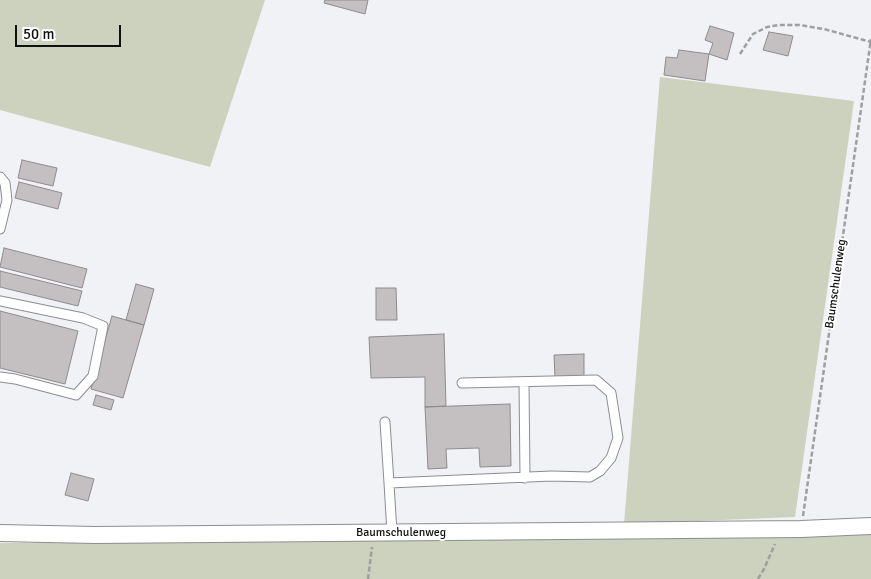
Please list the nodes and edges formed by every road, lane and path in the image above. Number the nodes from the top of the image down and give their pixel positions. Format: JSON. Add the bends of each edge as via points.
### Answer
{"nodes":[{"id":1,"x":871,"y":41,"type":"edge"},
{"id":2,"x":740,"y":54,"type":"dead end"},
{"id":3,"x":0,"y":177,"type":"edge"},
{"id":4,"x":0,"y":229,"type":"edge"},
{"id":5,"x":0,"y":301,"type":"edge"},
{"id":6,"x":0,"y":377,"type":"edge"},
{"id":7,"x":524,"y":382,"type":"junction"},
{"id":8,"x":462,"y":383,"type":"dead end"},
{"id":9,"x":385,"y":422,"type":"dead end"},
{"id":10,"x":525,"y":478,"type":"junction"},
{"id":11,"x":389,"y":483,"type":"junction"},
{"id":12,"x":871,"y":526,"type":"edge"},
{"id":13,"x":781,"y":529,"type":"junction"},
{"id":14,"x":801,"y":529,"type":"junction"},
{"id":15,"x":374,"y":533,"type":"junction"},
{"id":16,"x":392,"y":533,"type":"junction"},
{"id":17,"x":0,"y":534,"type":"edge"},
{"id":18,"x":368,"y":579,"type":"edge"},
{"id":19,"x":758,"y":579,"type":"edge"}],
"edges":[{"from":1,"to":2,"type":"path","via":[[824,29],[779,25],[753,34]]},
{"from":1,"to":14,"type":"path","name":"Baumschulenweg"},
{"from":3,"to":4,"type":"lane","via":[[6,183],[7,200]]},
{"from":5,"to":6,"type":"lane","via":[[83,318],[103,326],[93,376],[76,395]]},
{"from":7,"to":8,"type":"lane"},
{"from":7,"to":10,"type":"lane"},
{"from":7,"to":10,"type":"lane","via":[[596,380],[611,393],[618,438],[611,458],[600,472],[590,477]]},
{"from":9,"to":11,"type":"lane"},
{"from":10,"to":11,"type":"lane"},
{"from":11,"to":16,"type":"lane"},
{"from":12,"to":14,"type":"street","name":"Baumschulenweg"},
{"from":13,"to":14,"type":"street","name":"Baumschulenweg"},
{"from":13,"to":16,"type":"street","name":"Baumschulenweg"},
{"from":13,"to":19,"type":"path"},
{"from":15,"to":16,"type":"street","name":"Baumschulenweg"},
{"from":15,"to":17,"type":"street","name":"Baumschulenweg"},
{"from":15,"to":18,"type":"path"}]}
